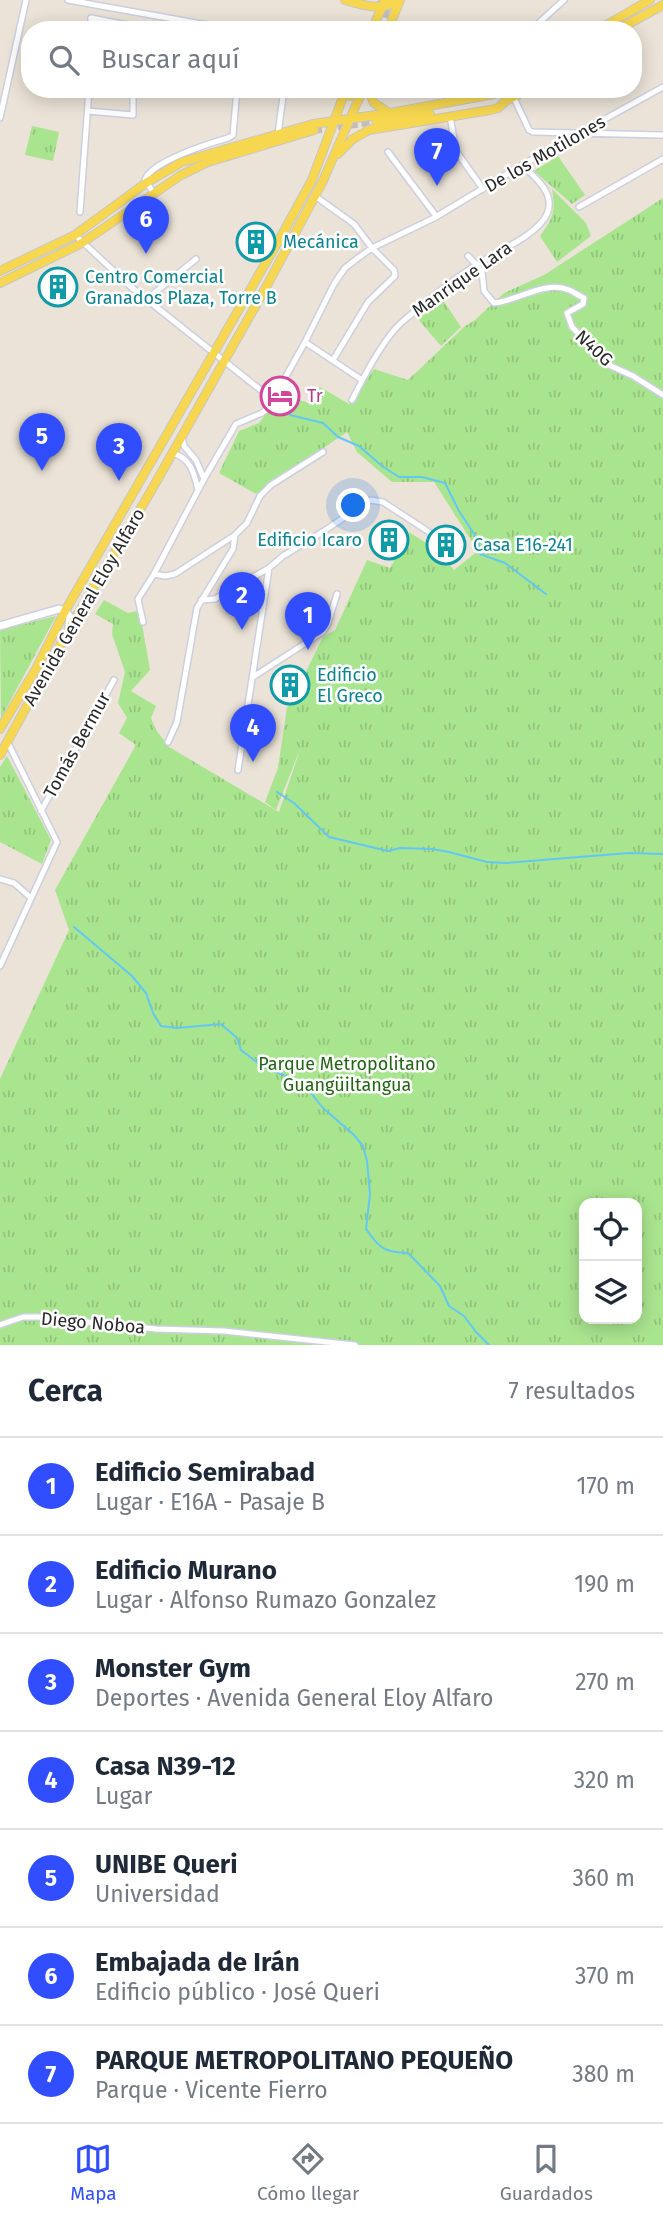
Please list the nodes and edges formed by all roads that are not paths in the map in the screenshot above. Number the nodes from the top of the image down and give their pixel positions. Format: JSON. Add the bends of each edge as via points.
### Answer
{"nodes":[{"id":1,"x":26,"y":0,"type":"edge"},
{"id":2,"x":68,"y":0,"type":"edge"},
{"id":3,"x":345,"y":0,"type":"edge"},
{"id":4,"x":369,"y":0,"type":"edge"},
{"id":5,"x":399,"y":0,"type":"edge"},
{"id":6,"x":564,"y":0,"type":"edge"},
{"id":7,"x":650,"y":0,"type":"edge"},
{"id":8,"x":384,"y":3,"type":"edge"},
{"id":9,"x":663,"y":5,"type":"edge"},
{"id":10,"x":379,"y":16,"type":"junction"},
{"id":11,"x":21,"y":21,"type":"edge"},
{"id":12,"x":92,"y":21,"type":"edge"},
{"id":13,"x":107,"y":21,"type":"edge"},
{"id":14,"x":185,"y":21,"type":"edge"},
{"id":15,"x":376,"y":21,"type":"edge"},
{"id":16,"x":381,"y":21,"type":"edge"},
{"id":17,"x":387,"y":21,"type":"edge"},
{"id":18,"x":541,"y":21,"type":"edge"},
{"id":19,"x":614,"y":21,"type":"edge"},
{"id":20,"x":634,"y":21,"type":"edge"},
{"id":21,"x":21,"y":23,"type":"edge"},
{"id":22,"x":663,"y":87,"type":"edge"},
{"id":23,"x":89,"y":98,"type":"edge"},
{"id":24,"x":133,"y":98,"type":"edge"},
{"id":25,"x":236,"y":98,"type":"edge"},
{"id":26,"x":283,"y":98,"type":"edge"},
{"id":27,"x":346,"y":98,"type":"edge"},
{"id":28,"x":358,"y":98,"type":"edge"},
{"id":29,"x":372,"y":98,"type":"edge"},
{"id":30,"x":472,"y":98,"type":"edge"},
{"id":31,"x":511,"y":99,"type":"junction"},
{"id":32,"x":88,"y":111,"type":"junction"},
{"id":33,"x":390,"y":113,"type":"junction"},
{"id":34,"x":450,"y":116,"type":"junction"},
{"id":35,"x":352,"y":117,"type":"junction"},
{"id":36,"x":0,"y":118,"type":"edge"},
{"id":37,"x":335,"y":119,"type":"junction"},
{"id":38,"x":376,"y":121,"type":"tunnel mouth"},
{"id":39,"x":315,"y":129,"type":"junction"},
{"id":40,"x":583,"y":132,"type":"junction"},
{"id":41,"x":278,"y":134,"type":"junction"},
{"id":42,"x":663,"y":135,"type":"edge"},
{"id":43,"x":324,"y":151,"type":"junction"},
{"id":44,"x":388,"y":152,"type":"dead end"},
{"id":45,"x":663,"y":159,"type":"edge"},
{"id":46,"x":330,"y":165,"type":"junction"},
{"id":47,"x":522,"y":165,"type":"junction"},
{"id":48,"x":146,"y":183,"type":"junction"},
{"id":49,"x":483,"y":189,"type":"junction"},
{"id":50,"x":153,"y":192,"type":"junction"},
{"id":51,"x":315,"y":196,"type":"junction"},
{"id":52,"x":579,"y":207,"type":"dead end"},
{"id":53,"x":80,"y":212,"type":"dead end"},
{"id":54,"x":436,"y":216,"type":"junction"},
{"id":55,"x":75,"y":235,"type":"junction"},
{"id":56,"x":82,"y":243,"type":"junction"},
{"id":57,"x":372,"y":248,"type":"junction"},
{"id":58,"x":468,"y":256,"type":"dead end"},
{"id":59,"x":196,"y":259,"type":"dead end"},
{"id":60,"x":476,"y":265,"type":"junction"},
{"id":61,"x":0,"y":271,"type":"edge"},
{"id":62,"x":0,"y":283,"type":"edge"},
{"id":63,"x":254,"y":284,"type":"junction"},
{"id":64,"x":265,"y":289,"type":"junction"},
{"id":65,"x":147,"y":299,"type":"junction"},
{"id":66,"x":305,"y":342,"type":"junction"},
{"id":67,"x":214,"y":353,"type":"junction"},
{"id":68,"x":333,"y":360,"type":"junction"},
{"id":69,"x":224,"y":362,"type":"junction"},
{"id":70,"x":362,"y":380,"type":"junction"},
{"id":71,"x":663,"y":395,"type":"edge"},
{"id":72,"x":272,"y":399,"type":"junction"},
{"id":73,"x":352,"y":400,"type":"dead end"},
{"id":74,"x":182,"y":434,"type":"junction"},
{"id":75,"x":323,"y":452,"type":"dead end"},
{"id":76,"x":172,"y":453,"type":"junction"},
{"id":77,"x":204,"y":479,"type":"junction"},
{"id":78,"x":199,"y":491,"type":"junction"},
{"id":79,"x":429,"y":531,"type":"dead end"},
{"id":80,"x":235,"y":534,"type":"junction"},
{"id":81,"x":270,"y":568,"type":"junction"},
{"id":82,"x":154,"y":574,"type":"junction"},
{"id":83,"x":337,"y":594,"type":"dead end"},
{"id":84,"x":201,"y":600,"type":"junction"},
{"id":85,"x":65,"y":611,"type":"junction"},
{"id":86,"x":143,"y":622,"type":"dead end"},
{"id":87,"x":0,"y":626,"type":"edge"},
{"id":88,"x":69,"y":629,"type":"junction"},
{"id":89,"x":253,"y":677,"type":"junction"},
{"id":90,"x":114,"y":680,"type":"dead end"},
{"id":91,"x":0,"y":727,"type":"edge"},
{"id":92,"x":7,"y":741,"type":"junction"},
{"id":93,"x":168,"y":742,"type":"dead end"},
{"id":94,"x":0,"y":755,"type":"edge"},
{"id":95,"x":238,"y":770,"type":"dead end"},
{"id":96,"x":41,"y":811,"type":"junction"},
{"id":97,"x":0,"y":880,"type":"edge"},
{"id":98,"x":31,"y":898,"type":"junction"},
{"id":99,"x":0,"y":966,"type":"edge"},
{"id":100,"x":0,"y":1325,"type":"edge"},
{"id":101,"x":355,"y":1345,"type":"edge"}],
"edges":[{"from":1,"to":11,"type":"street"},
{"from":2,"to":14,"type":"street"},
{"from":3,"to":8,"type":"main road","via":[[367,7]]},
{"from":4,"to":8,"type":"main road"},
{"from":5,"to":8,"type":"main road","via":[[392,5]]},
{"from":5,"to":17,"type":"main road"},
{"from":6,"to":18,"type":"street"},
{"from":7,"to":19,"type":"main road"},
{"from":8,"to":10,"type":"main road"},
{"from":9,"to":20,"type":"main road"},
{"from":10,"to":15,"type":"main road"},
{"from":10,"to":16,"type":"main road"},
{"from":12,"to":13,"type":"street"},
{"from":21,"to":36,"type":"street"},
{"from":22,"to":40,"type":"street","name":"De los Motilones"},
{"from":23,"to":32,"type":"street"},
{"from":24,"to":32,"type":"street","via":[[133,115]]},
{"from":25,"to":48,"type":"street","via":[[233,135],[167,162],[149,173]]},
{"from":26,"to":41,"type":"street"},
{"from":27,"to":37,"type":"main road","name":"Avenida General Eloy Alfaro"},
{"from":28,"to":35,"type":"main road","name":"Avenida General Eloy Alfaro"},
{"from":29,"to":33,"type":"main road"},
{"from":30,"to":33,"type":"main road"},
{"from":31,"to":34,"type":"main road","via":[[498,107]]},
{"from":31,"to":38,"type":"main road"},
{"from":31,"to":40,"type":"street","via":[[531,131]]},
{"from":32,"to":53,"type":"street"},
{"from":33,"to":35,"type":"main road"},
{"from":34,"to":46,"type":"main road","via":[[369,130],[348,144]]},
{"from":34,"to":49,"type":"street","via":[[456,151]]},
{"from":35,"to":37,"type":"main road"},
{"from":35,"to":46,"type":"main road","name":"Avenida General Eloy Alfaro"},
{"from":37,"to":39,"type":"main road"},
{"from":37,"to":43,"type":"main road","name":"Avenida General Eloy Alfaro"},
{"from":39,"to":41,"type":"main road"},
{"from":39,"to":43,"type":"main road","via":[[324,135]]},
{"from":39,"to":50,"type":"main road","via":[[243,156],[208,163]]},
{"from":40,"to":42,"type":"street"},
{"from":40,"to":47,"type":"street","name":"De los Motilones"},
{"from":41,"to":48,"type":"main road","via":[[182,162]]},
{"from":43,"to":63,"type":"main road","name":"Avenida General Eloy Alfaro"},
{"from":44,"to":54,"type":"street"},
{"from":45,"to":52,"type":"street"},
{"from":46,"to":51,"type":"main road","name":"Avenida General Eloy Alfaro"},
{"from":47,"to":49,"type":"street","name":"De los Motilones"},
{"from":47,"to":60,"type":"street","name":"Manrique Lara","via":[[547,194],[550,206],[546,217]]},
{"from":48,"to":50,"type":"street"},
{"from":48,"to":55,"type":"main road"},
{"from":49,"to":54,"type":"street","name":"De los Motilones"},
{"from":50,"to":56,"type":"main road"},
{"from":51,"to":57,"type":"street","via":[[354,224]]},
{"from":51,"to":64,"type":"main road","name":"Avenida General Eloy Alfaro"},
{"from":54,"to":57,"type":"street","name":"De los Motilones"},
{"from":55,"to":56,"type":"street"},
{"from":55,"to":61,"type":"main road"},
{"from":56,"to":62,"type":"main road"},
{"from":56,"to":65,"type":"street"},
{"from":57,"to":66,"type":"street","name":"De los Motilones","via":[[345,268]]},
{"from":57,"to":68,"type":"street","via":[[395,276],[368,302]]},
{"from":58,"to":60,"type":"street"},
{"from":59,"to":65,"type":"street"},
{"from":60,"to":70,"type":"street","name":"Manrique Lara","via":[[399,325]]},
{"from":60,"to":71,"type":"street","name":"N40G","via":[[482,271],[484,291],[494,303],[552,288],[584,298],[583,304],[567,313],[572,327],[609,365]]},
{"from":63,"to":64,"type":"main road","via":[[257,291]]},
{"from":63,"to":67,"type":"main road","name":"Avenida General Eloy Alfaro"},
{"from":64,"to":69,"type":"main road","name":"Avenida General Eloy Alfaro"},
{"from":65,"to":67,"type":"street"},
{"from":66,"to":68,"type":"street"},
{"from":66,"to":72,"type":"street","name":"De los Motilones"},
{"from":67,"to":69,"type":"street"},
{"from":67,"to":85,"type":"main road","name":"Avenida General Eloy Alfaro"},
{"from":68,"to":70,"type":"street"},
{"from":69,"to":72,"type":"street"},
{"from":69,"to":74,"type":"main road","name":"Avenida General Eloy Alfaro"},
{"from":70,"to":73,"type":"street","name":"Manrique Lara"},
{"from":72,"to":77,"type":"street","name":"De los Motilones","via":[[266,411],[236,424]]},
{"from":74,"to":76,"type":"main road","name":"Avenida General Eloy Alfaro"},
{"from":74,"to":77,"type":"street"},
{"from":75,"to":80,"type":"street","via":[[271,485]]},
{"from":76,"to":78,"type":"street","via":[[189,463]]},
{"from":76,"to":88,"type":"main road","name":"Avenida General Eloy Alfaro"},
{"from":77,"to":78,"type":"street","name":"De los Motilones"},
{"from":78,"to":82,"type":"street","name":"De los Motilones"},
{"from":79,"to":81,"type":"street","via":[[383,502],[370,500]]},
{"from":80,"to":82,"type":"street","via":[[175,574]]},
{"from":80,"to":84,"type":"street","via":[[233,549]]},
{"from":81,"to":84,"type":"street","via":[[215,599]]},
{"from":81,"to":89,"type":"street"},
{"from":82,"to":86,"type":"street","name":"De los Motilones","via":[[138,599]]},
{"from":83,"to":89,"type":"street","via":[[323,632]]},
{"from":84,"to":93,"type":"street","via":[[177,722]]},
{"from":85,"to":87,"type":"main road","via":[[52,610]]},
{"from":85,"to":88,"type":"main road","via":[[70,617]]},
{"from":85,"to":91,"type":"main road","name":"Avenida General Eloy Alfaro"},
{"from":88,"to":92,"type":"main road","name":"Avenida General Eloy Alfaro"},
{"from":89,"to":95,"type":"street"},
{"from":90,"to":96,"type":"street","name":"Tomás Bermur"},
{"from":91,"to":92,"type":"main road"},
{"from":92,"to":94,"type":"main road","name":"Avenida General Eloy Alfaro"},
{"from":92,"to":96,"type":"street"},
{"from":96,"to":98,"type":"street","via":[[57,842]]},
{"from":97,"to":98,"type":"street","via":[[14,883]]},
{"from":98,"to":99,"type":"street"},
{"from":100,"to":101,"type":"street","name":"Diego Noboa","via":[[38,1317]]}]}
